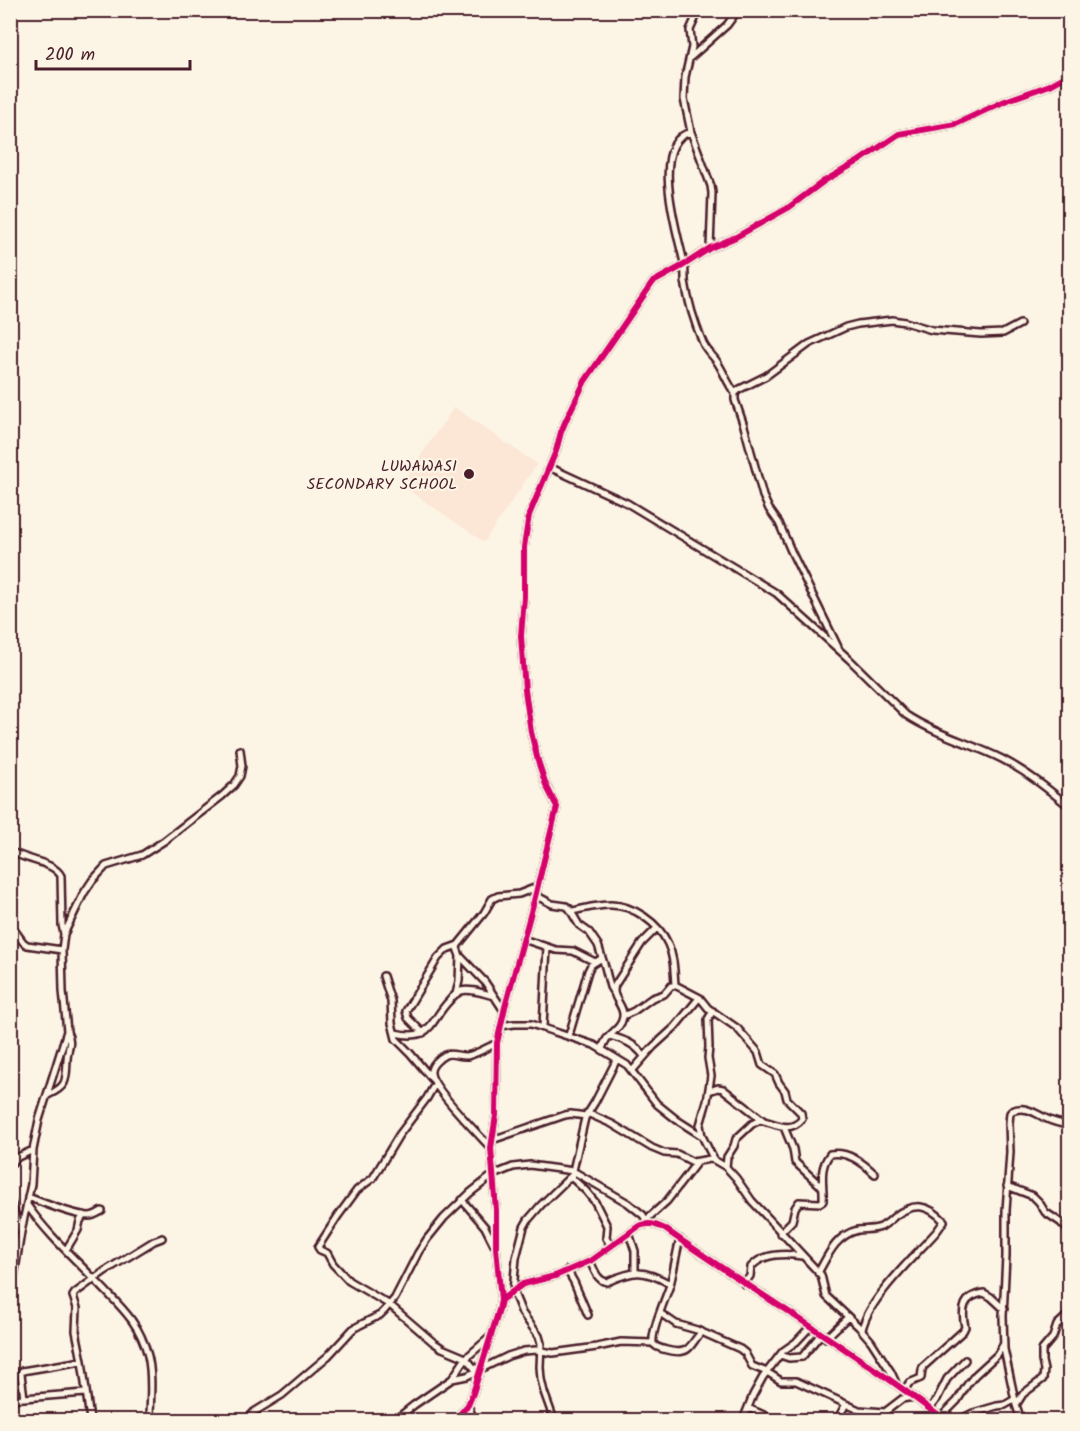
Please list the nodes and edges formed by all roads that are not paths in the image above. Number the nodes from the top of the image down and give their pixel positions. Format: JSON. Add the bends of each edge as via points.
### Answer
{"nodes":[{"id":1,"x":699,"y":10,"type":"edge"},
{"id":2,"x":738,"y":10,"type":"edge"},
{"id":3,"x":691,"y":57,"type":"junction"},
{"id":4,"x":1070,"y":74,"type":"edge"},
{"id":5,"x":691,"y":132,"type":"junction"},
{"id":6,"x":710,"y":248,"type":"junction"},
{"id":7,"x":684,"y":266,"type":"junction"},
{"id":8,"x":1020,"y":324,"type":"dead end"},
{"id":9,"x":735,"y":393,"type":"junction"},
{"id":10,"x":549,"y":467,"type":"junction"},
{"id":11,"x":840,"y":651,"type":"junction"},
{"id":12,"x":240,"y":750,"type":"dead end"},
{"id":13,"x":1070,"y":807,"type":"edge"},
{"id":14,"x":10,"y":851,"type":"edge"},
{"id":15,"x":537,"y":887,"type":"junction"},
{"id":16,"x":535,"y":896,"type":"junction"},
{"id":17,"x":572,"y":911,"type":"junction"},
{"id":18,"x":10,"y":924,"type":"edge"},
{"id":19,"x":657,"y":928,"type":"junction"},
{"id":20,"x":64,"y":934,"type":"junction"},
{"id":21,"x":523,"y":939,"type":"junction"},
{"id":22,"x":458,"y":945,"type":"junction"},
{"id":23,"x":547,"y":947,"type":"junction"},
{"id":24,"x":62,"y":950,"type":"junction"},
{"id":25,"x":460,"y":956,"type":"junction"},
{"id":26,"x":602,"y":958,"type":"junction"},
{"id":27,"x":595,"y":962,"type":"junction"},
{"id":28,"x":383,"y":976,"type":"dead end"},
{"id":29,"x":675,"y":985,"type":"junction"},
{"id":30,"x":613,"y":992,"type":"junction"},
{"id":31,"x":456,"y":994,"type":"junction"},
{"id":32,"x":494,"y":996,"type":"junction"},
{"id":33,"x":699,"y":998,"type":"junction"},
{"id":34,"x":504,"y":1011,"type":"junction"},
{"id":35,"x":713,"y":1011,"type":"junction"},
{"id":36,"x":623,"y":1016,"type":"junction"},
{"id":37,"x":501,"y":1026,"type":"junction"},
{"id":38,"x":543,"y":1027,"type":"junction"},
{"id":39,"x":67,"y":1031,"type":"junction"},
{"id":40,"x":395,"y":1033,"type":"junction"},
{"id":41,"x":423,"y":1033,"type":"junction"},
{"id":42,"x":569,"y":1035,"type":"junction"},
{"id":43,"x":610,"y":1036,"type":"junction"},
{"id":44,"x":497,"y":1043,"type":"junction"},
{"id":45,"x":602,"y":1049,"type":"junction"},
{"id":46,"x":644,"y":1056,"type":"junction"},
{"id":47,"x":618,"y":1059,"type":"junction"},
{"id":48,"x":632,"y":1071,"type":"junction"},
{"id":49,"x":434,"y":1083,"type":"junction"},
{"id":50,"x":709,"y":1091,"type":"junction"},
{"id":51,"x":48,"y":1095,"type":"junction"},
{"id":52,"x":586,"y":1115,"type":"junction"},
{"id":53,"x":764,"y":1120,"type":"junction"},
{"id":54,"x":1070,"y":1125,"type":"edge"},
{"id":55,"x":784,"y":1127,"type":"junction"},
{"id":56,"x":702,"y":1136,"type":"junction"},
{"id":57,"x":492,"y":1140,"type":"junction"},
{"id":58,"x":491,"y":1148,"type":"junction"},
{"id":59,"x":33,"y":1150,"type":"junction"},
{"id":60,"x":714,"y":1160,"type":"junction"},
{"id":61,"x":697,"y":1162,"type":"junction"},
{"id":62,"x":10,"y":1165,"type":"edge"},
{"id":63,"x":726,"y":1167,"type":"junction"},
{"id":64,"x":572,"y":1174,"type":"junction"},
{"id":65,"x":876,"y":1174,"type":"dead end"},
{"id":66,"x":493,"y":1175,"type":"junction"},
{"id":67,"x":1007,"y":1186,"type":"junction"},
{"id":68,"x":822,"y":1187,"type":"junction"},
{"id":69,"x":28,"y":1197,"type":"junction"},
{"id":70,"x":10,"y":1199,"type":"edge"},
{"id":71,"x":462,"y":1200,"type":"junction"},
{"id":72,"x":27,"y":1205,"type":"junction"},
{"id":73,"x":102,"y":1211,"type":"dead end"},
{"id":74,"x":84,"y":1215,"type":"junction"},
{"id":75,"x":646,"y":1221,"type":"junction"},
{"id":76,"x":21,"y":1232,"type":"junction"},
{"id":77,"x":1070,"y":1232,"type":"edge"},
{"id":78,"x":629,"y":1233,"type":"junction"},
{"id":79,"x":780,"y":1233,"type":"junction"},
{"id":80,"x":162,"y":1238,"type":"dead end"},
{"id":81,"x":680,"y":1239,"type":"junction"},
{"id":82,"x":611,"y":1246,"type":"junction"},
{"id":83,"x":496,"y":1248,"type":"junction"},
{"id":84,"x":66,"y":1250,"type":"junction"},
{"id":85,"x":804,"y":1257,"type":"junction"},
{"id":86,"x":590,"y":1261,"type":"junction"},
{"id":87,"x":13,"y":1264,"type":"edge"},
{"id":88,"x":567,"y":1270,"type":"junction"},
{"id":89,"x":818,"y":1272,"type":"junction"},
{"id":90,"x":635,"y":1273,"type":"junction"},
{"id":91,"x":94,"y":1278,"type":"junction"},
{"id":92,"x":670,"y":1284,"type":"junction"},
{"id":93,"x":744,"y":1284,"type":"junction"},
{"id":94,"x":11,"y":1290,"type":"edge"},
{"id":95,"x":513,"y":1291,"type":"junction"},
{"id":96,"x":501,"y":1300,"type":"junction"},
{"id":97,"x":390,"y":1305,"type":"junction"},
{"id":98,"x":1004,"y":1309,"type":"junction"},
{"id":99,"x":660,"y":1313,"type":"junction"},
{"id":100,"x":1070,"y":1313,"type":"edge"},
{"id":101,"x":10,"y":1315,"type":"edge"},
{"id":102,"x":588,"y":1315,"type":"dead end"},
{"id":103,"x":849,"y":1317,"type":"junction"},
{"id":104,"x":810,"y":1327,"type":"junction"},
{"id":105,"x":862,"y":1330,"type":"junction"},
{"id":106,"x":702,"y":1332,"type":"junction"},
{"id":107,"x":824,"y":1336,"type":"junction"},
{"id":108,"x":491,"y":1337,"type":"junction"},
{"id":109,"x":653,"y":1343,"type":"junction"},
{"id":110,"x":1004,"y":1343,"type":"junction"},
{"id":111,"x":542,"y":1350,"type":"junction"},
{"id":112,"x":780,"y":1355,"type":"junction"},
{"id":113,"x":466,"y":1358,"type":"junction"},
{"id":114,"x":965,"y":1360,"type":"dead end"},
{"id":115,"x":82,"y":1361,"type":"junction"},
{"id":116,"x":479,"y":1371,"type":"junction"},
{"id":117,"x":767,"y":1372,"type":"junction"},
{"id":118,"x":452,"y":1379,"type":"junction"},
{"id":119,"x":898,"y":1386,"type":"junction"},
{"id":120,"x":904,"y":1391,"type":"junction"},
{"id":121,"x":85,"y":1393,"type":"junction"},
{"id":122,"x":913,"y":1397,"type":"junction"},
{"id":123,"x":24,"y":1398,"type":"junction"},
{"id":124,"x":10,"y":1401,"type":"edge"},
{"id":125,"x":1015,"y":1402,"type":"junction"},
{"id":126,"x":846,"y":1404,"type":"junction"},
{"id":127,"x":468,"y":1405,"type":"junction"},
{"id":128,"x":748,"y":1408,"type":"junction"},
{"id":129,"x":929,"y":1409,"type":"junction"},
{"id":130,"x":942,"y":1419,"type":"edge"},
{"id":131,"x":15,"y":1420,"type":"edge"},
{"id":132,"x":90,"y":1420,"type":"edge"},
{"id":133,"x":150,"y":1420,"type":"edge"},
{"id":134,"x":247,"y":1420,"type":"edge"},
{"id":135,"x":395,"y":1420,"type":"edge"},
{"id":136,"x":455,"y":1420,"type":"edge"},
{"id":137,"x":474,"y":1420,"type":"edge"},
{"id":138,"x":554,"y":1420,"type":"edge"},
{"id":139,"x":743,"y":1420,"type":"edge"},
{"id":140,"x":775,"y":1420,"type":"edge"},
{"id":141,"x":837,"y":1420,"type":"edge"},
{"id":142,"x":959,"y":1420,"type":"edge"},
{"id":143,"x":1021,"y":1420,"type":"edge"}],
"edges":[{"from":1,"to":3,"type":"street","via":[[690,30]]},
{"from":2,"to":3,"type":"street"},
{"from":3,"to":5,"type":"street","via":[[684,99]]},
{"from":4,"to":6,"type":"street","via":[[956,124],[899,134],[788,208]]},
{"from":5,"to":6,"type":"street","via":[[711,186]]},
{"from":5,"to":7,"type":"street","via":[[674,145],[669,172]]},
{"from":6,"to":7,"type":"street"},
{"from":7,"to":9,"type":"street","via":[[688,295],[704,345]]},
{"from":7,"to":10,"type":"street","via":[[652,282],[585,381]]},
{"from":8,"to":9,"type":"street","via":[[1003,333],[981,334],[932,330],[892,320],[858,324],[809,344]]},
{"from":9,"to":11,"type":"street","via":[[766,503]]},
{"from":10,"to":11,"type":"street","via":[[627,503],[758,582],[790,605]]},
{"from":10,"to":15,"type":"street","via":[[529,515],[523,563],[521,656],[531,732],[556,807]]},
{"from":11,"to":13,"type":"street","via":[[906,715],[1003,760]]},
{"from":12,"to":20,"type":"street","via":[[242,766],[234,784],[164,841],[142,855],[106,866],[84,893]]},
{"from":14,"to":20,"type":"street","via":[[59,872]]},
{"from":15,"to":16,"type":"street"},
{"from":15,"to":22,"type":"street","via":[[492,898]]},
{"from":16,"to":17,"type":"street"},
{"from":16,"to":21,"type":"street"},
{"from":17,"to":19,"type":"street","via":[[618,905],[637,912]]},
{"from":17,"to":26,"type":"street","via":[[579,925],[593,936]]},
{"from":18,"to":24,"type":"street","via":[[27,945]]},
{"from":19,"to":29,"type":"street","via":[[668,942]]},
{"from":19,"to":30,"type":"street","via":[[642,942]]},
{"from":20,"to":24,"type":"street"},
{"from":21,"to":23,"type":"street"},
{"from":21,"to":34,"type":"street"},
{"from":22,"to":25,"type":"street"},
{"from":22,"to":41,"type":"street","via":[[438,958],[406,1011]]},
{"from":23,"to":27,"type":"street","via":[[573,951]]},
{"from":23,"to":38,"type":"street"},
{"from":24,"to":39,"type":"street"},
{"from":25,"to":31,"type":"street"},
{"from":25,"to":32,"type":"street"},
{"from":26,"to":27,"type":"street"},
{"from":26,"to":30,"type":"street"},
{"from":27,"to":42,"type":"street","via":[[588,971]]},
{"from":28,"to":40,"type":"street"},
{"from":29,"to":33,"type":"street"},
{"from":29,"to":36,"type":"street"},
{"from":30,"to":36,"type":"street"},
{"from":31,"to":32,"type":"street","via":[[464,990]]},
{"from":31,"to":41,"type":"street"},
{"from":32,"to":34,"type":"street"},
{"from":33,"to":35,"type":"street"},
{"from":33,"to":46,"type":"street"},
{"from":34,"to":37,"type":"street"},
{"from":35,"to":50,"type":"street","via":[[708,1019]]},
{"from":35,"to":55,"type":"street","via":[[756,1049],[760,1063],[775,1074],[788,1099],[801,1113],[799,1124]]},
{"from":36,"to":43,"type":"street"},
{"from":37,"to":38,"type":"street","via":[[523,1023]]},
{"from":37,"to":44,"type":"street"},
{"from":38,"to":42,"type":"street"},
{"from":39,"to":51,"type":"street"},
{"from":39,"to":51,"type":"street","via":[[70,1042],[66,1079]]},
{"from":40,"to":41,"type":"street"},
{"from":40,"to":49,"type":"street","via":[[398,1042]]},
{"from":42,"to":45,"type":"street"},
{"from":43,"to":45,"type":"street"},
{"from":43,"to":46,"type":"street","via":[[631,1043]]},
{"from":44,"to":49,"type":"street","via":[[466,1056],[444,1056],[432,1067]]},
{"from":44,"to":57,"type":"street"},
{"from":45,"to":47,"type":"street"},
{"from":46,"to":48,"type":"street"},
{"from":47,"to":48,"type":"street"},
{"from":47,"to":52,"type":"street"},
{"from":48,"to":56,"type":"street","via":[[657,1104]]},
{"from":49,"to":58,"type":"street"},
{"from":49,"to":97,"type":"street","via":[[428,1098],[372,1178],[357,1191],[318,1247],[349,1281]]},
{"from":50,"to":53,"type":"street","via":[[723,1089]]},
{"from":50,"to":56,"type":"street","via":[[700,1125]]},
{"from":51,"to":59,"type":"street"},
{"from":52,"to":57,"type":"street","via":[[565,1115]]},
{"from":52,"to":61,"type":"street","via":[[612,1124],[652,1148]]},
{"from":52,"to":64,"type":"street"},
{"from":53,"to":55,"type":"street"},
{"from":53,"to":63,"type":"street","via":[[752,1124],[736,1139]]},
{"from":54,"to":67,"type":"street","via":[[1025,1109],[1012,1111]]},
{"from":55,"to":68,"type":"street","via":[[795,1162]]},
{"from":56,"to":60,"type":"street"},
{"from":57,"to":58,"type":"street"},
{"from":58,"to":66,"type":"street"},
{"from":59,"to":62,"type":"street"},
{"from":59,"to":69,"type":"street"},
{"from":60,"to":61,"type":"street"},
{"from":60,"to":63,"type":"street"},
{"from":61,"to":75,"type":"street"},
{"from":63,"to":79,"type":"street"},
{"from":64,"to":66,"type":"street","via":[[530,1165]]},
{"from":64,"to":75,"type":"street","via":[[628,1203]]},
{"from":64,"to":82,"type":"street","via":[[595,1202],[607,1226],[606,1238]]},
{"from":64,"to":95,"type":"street","via":[[524,1227]]},
{"from":65,"to":68,"type":"street","via":[[848,1155],[833,1153],[825,1160]]},
{"from":66,"to":71,"type":"street"},
{"from":66,"to":83,"type":"street"},
{"from":67,"to":77,"type":"street","via":[[1033,1196],[1045,1212]]},
{"from":67,"to":98,"type":"street"},
{"from":68,"to":79,"type":"street","via":[[823,1201],[798,1202],[792,1221]]},
{"from":69,"to":72,"type":"street"},
{"from":69,"to":74,"type":"street"},
{"from":70,"to":76,"type":"street"},
{"from":71,"to":83,"type":"street","via":[[485,1227]]},
{"from":71,"to":97,"type":"street","via":[[427,1239]]},
{"from":72,"to":76,"type":"street"},
{"from":72,"to":84,"type":"street"},
{"from":73,"to":74,"type":"street"},
{"from":74,"to":84,"type":"street"},
{"from":75,"to":78,"type":"street"},
{"from":75,"to":81,"type":"street"},
{"from":76,"to":87,"type":"street"},
{"from":78,"to":82,"type":"street"},
{"from":78,"to":90,"type":"street","via":[[635,1251]]},
{"from":79,"to":85,"type":"street"},
{"from":80,"to":91,"type":"street"},
{"from":81,"to":92,"type":"street"},
{"from":81,"to":93,"type":"street"},
{"from":82,"to":86,"type":"street"},
{"from":83,"to":96,"type":"street"},
{"from":84,"to":91,"type":"street"},
{"from":85,"to":89,"type":"street"},
{"from":85,"to":93,"type":"street","via":[[786,1254],[760,1259],[751,1267]]},
{"from":86,"to":88,"type":"street"},
{"from":86,"to":90,"type":"street","via":[[604,1282]]},
{"from":87,"to":94,"type":"street"},
{"from":88,"to":95,"type":"street"},
{"from":88,"to":102,"type":"street"},
{"from":89,"to":103,"type":"street","via":[[826,1296]]},
{"from":89,"to":105,"type":"street","via":[[836,1242],[855,1231],[880,1227],[908,1209],[928,1208],[944,1221],[885,1290],[863,1322]]},
{"from":90,"to":92,"type":"street","via":[[651,1274]]},
{"from":91,"to":115,"type":"street","via":[[73,1296]]},
{"from":91,"to":133,"type":"street","via":[[135,1323],[143,1339],[150,1380]]},
{"from":92,"to":99,"type":"street"},
{"from":93,"to":104,"type":"street"},
{"from":94,"to":101,"type":"street"},
{"from":95,"to":96,"type":"street"},
{"from":95,"to":111,"type":"street","via":[[522,1313],[539,1336]]},
{"from":96,"to":108,"type":"street"},
{"from":97,"to":113,"type":"street","via":[[433,1342]]},
{"from":97,"to":134,"type":"street","via":[[353,1329],[309,1373]]},
{"from":98,"to":110,"type":"street"},
{"from":98,"to":120,"type":"street","via":[[984,1293],[970,1297],[962,1316],[963,1331],[923,1367],[921,1378],[909,1383]]},
{"from":99,"to":106,"type":"street","via":[[676,1324]]},
{"from":99,"to":109,"type":"street"},
{"from":100,"to":125,"type":"street","via":[[1057,1325],[1042,1350],[1043,1379]]},
{"from":103,"to":105,"type":"street"},
{"from":103,"to":107,"type":"street"},
{"from":104,"to":107,"type":"street"},
{"from":104,"to":112,"type":"street"},
{"from":105,"to":119,"type":"street"},
{"from":106,"to":109,"type":"street","via":[[683,1352]]},
{"from":106,"to":117,"type":"street","via":[[740,1349],[752,1366]]},
{"from":107,"to":112,"type":"street","via":[[802,1357]]},
{"from":107,"to":119,"type":"street"},
{"from":108,"to":113,"type":"street"},
{"from":108,"to":116,"type":"street"},
{"from":109,"to":111,"type":"street","via":[[621,1342],[553,1353]]},
{"from":110,"to":125,"type":"street"},
{"from":110,"to":130,"type":"street"},
{"from":111,"to":116,"type":"street","via":[[516,1353]]},
{"from":111,"to":138,"type":"street","via":[[544,1392]]},
{"from":112,"to":117,"type":"street"},
{"from":113,"to":116,"type":"street"},
{"from":113,"to":118,"type":"street"},
{"from":114,"to":129,"type":"street","via":[[947,1379]]},
{"from":115,"to":121,"type":"street"},
{"from":115,"to":123,"type":"street","via":[[22,1371]]},
{"from":116,"to":118,"type":"street"},
{"from":116,"to":127,"type":"street"},
{"from":117,"to":126,"type":"street"},
{"from":117,"to":128,"type":"street"},
{"from":118,"to":135,"type":"street"},
{"from":119,"to":120,"type":"street"},
{"from":120,"to":122,"type":"street"},
{"from":121,"to":123,"type":"street"},
{"from":121,"to":132,"type":"street"},
{"from":122,"to":126,"type":"street","via":[[902,1399],[885,1412],[859,1410]]},
{"from":122,"to":129,"type":"street"},
{"from":123,"to":124,"type":"street"},
{"from":124,"to":131,"type":"street"},
{"from":125,"to":142,"type":"street"},
{"from":125,"to":143,"type":"street"},
{"from":126,"to":141,"type":"street"},
{"from":127,"to":136,"type":"street"},
{"from":127,"to":137,"type":"street"},
{"from":128,"to":139,"type":"street"},
{"from":128,"to":140,"type":"street"},
{"from":129,"to":130,"type":"street"}]}
